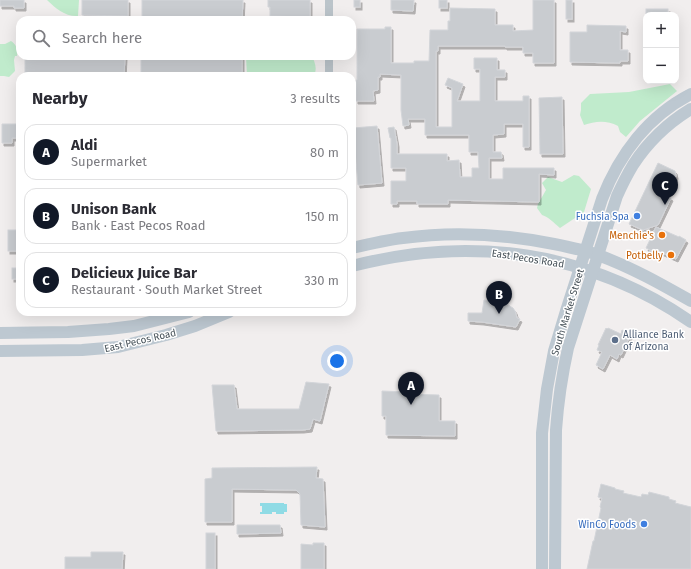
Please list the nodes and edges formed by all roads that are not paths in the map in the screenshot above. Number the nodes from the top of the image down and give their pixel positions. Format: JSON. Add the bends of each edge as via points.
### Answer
{"nodes":[{"id":1,"x":329,"y":0,"type":"edge"},
{"id":2,"x":329,"y":16,"type":"edge"},
{"id":3,"x":329,"y":60,"type":"edge"},
{"id":4,"x":329,"y":72,"type":"edge"},
{"id":5,"x":691,"y":94,"type":"edge"},
{"id":6,"x":691,"y":109,"type":"edge"},
{"id":7,"x":356,"y":247,"type":"edge"},
{"id":8,"x":586,"y":252,"type":"junction"},
{"id":9,"x":598,"y":255,"type":"junction"},
{"id":10,"x":356,"y":263,"type":"edge"},
{"id":11,"x":580,"y":268,"type":"junction"},
{"id":12,"x":593,"y":271,"type":"junction"},
{"id":13,"x":691,"y":301,"type":"edge"},
{"id":14,"x":174,"y":316,"type":"edge"},
{"id":15,"x":219,"y":316,"type":"edge"},
{"id":16,"x":170,"y":317,"type":"junction"},
{"id":17,"x":691,"y":322,"type":"edge"},
{"id":18,"x":0,"y":333,"type":"edge"},
{"id":19,"x":128,"y":344,"type":"junction"},
{"id":20,"x":0,"y":351,"type":"edge"},
{"id":21,"x":542,"y":569,"type":"edge"},
{"id":22,"x":555,"y":569,"type":"edge"}],
"edges":[{"from":1,"to":2,"type":"street"},
{"from":3,"to":4,"type":"street"},
{"from":5,"to":8,"type":"main road","name":"South Market Street","via":[[648,126],[615,169],[596,216]]},
{"from":6,"to":9,"type":"main road","name":"South Market Street","via":[[663,130],[633,165],[617,196]]},
{"from":7,"to":8,"type":"main road","name":"East Pecos Road","via":[[403,238],[466,234],[523,238]]},
{"from":8,"to":9,"type":"main road","name":"East Pecos Road"},
{"from":8,"to":11,"type":"main road","name":"South Market Street"},
{"from":9,"to":12,"type":"main road","name":"South Market Street"},
{"from":9,"to":13,"type":"main road","name":"East Pecos Road","via":[[659,282]]},
{"from":10,"to":11,"type":"main road","name":"East Pecos Road","via":[[439,251],[475,251],[531,256]]},
{"from":11,"to":12,"type":"main road","name":"East Pecos Road"},
{"from":11,"to":21,"type":"main road","name":"South Market Street","via":[[554,351],[546,390],[542,433]]},
{"from":12,"to":17,"type":"main road","name":"East Pecos Road","via":[[655,299]]},
{"from":12,"to":22,"type":"main road","name":"South Market Street","via":[[568,348],[558,408]]},
{"from":14,"to":16,"type":"main road","name":"East Pecos Road"},
{"from":15,"to":19,"type":"main road","name":"East Pecos Road","via":[[166,335]]},
{"from":16,"to":18,"type":"main road","name":"East Pecos Road","via":[[109,329]]},
{"from":16,"to":19,"type":"main road","via":[[169,326],[144,332]]},
{"from":19,"to":20,"type":"main road","name":"East Pecos Road","via":[[102,349]]}]}
